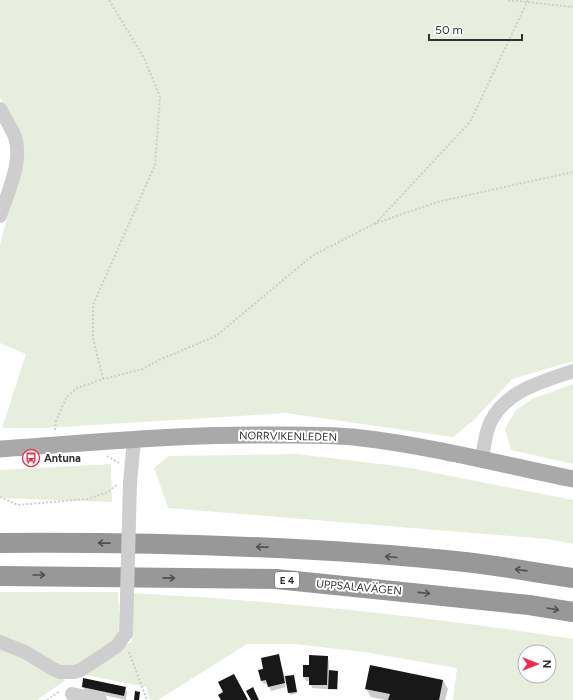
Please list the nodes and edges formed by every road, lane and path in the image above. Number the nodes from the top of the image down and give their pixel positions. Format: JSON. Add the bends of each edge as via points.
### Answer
{"nodes":[{"id":1,"x":109,"y":0,"type":"edge"},
{"id":2,"x":508,"y":0,"type":"edge"},
{"id":3,"x":528,"y":0,"type":"edge"},
{"id":4,"x":527,"y":3,"type":"junction"},
{"id":5,"x":573,"y":7,"type":"edge"},
{"id":6,"x":0,"y":109,"type":"edge"},
{"id":7,"x":573,"y":172,"type":"edge"},
{"id":8,"x":0,"y":216,"type":"edge"},
{"id":9,"x":374,"y":224,"type":"junction"},
{"id":10,"x":573,"y":370,"type":"edge"},
{"id":11,"x":103,"y":379,"type":"junction"},
{"id":12,"x":134,"y":439,"type":"junction"},
{"id":13,"x":56,"y":445,"type":"junction"},
{"id":14,"x":0,"y":449,"type":"edge"},
{"id":15,"x":101,"y":454,"type":"dead end"},
{"id":16,"x":482,"y":460,"type":"junction"},
{"id":17,"x":120,"y":465,"type":"dead end"},
{"id":18,"x":573,"y":479,"type":"edge"},
{"id":19,"x":130,"y":483,"type":"junction"},
{"id":20,"x":0,"y":497,"type":"edge"},
{"id":21,"x":0,"y":543,"type":"edge"},
{"id":22,"x":0,"y":576,"type":"edge"},
{"id":23,"x":573,"y":578,"type":"edge"},
{"id":24,"x":573,"y":612,"type":"edge"},
{"id":25,"x":126,"y":633,"type":"junction"},
{"id":26,"x":0,"y":642,"type":"edge"},
{"id":27,"x":72,"y":694,"type":"dead end"},
{"id":28,"x":100,"y":700,"type":"edge"},
{"id":29,"x":147,"y":700,"type":"edge"}],
"edges":[{"from":1,"to":11,"type":"path","via":[[144,58],[160,97],[155,165],[93,305],[92,338]]},
{"from":2,"to":4,"type":"path"},
{"from":3,"to":4,"type":"path"},
{"from":4,"to":5,"type":"path"},
{"from":4,"to":9,"type":"path","via":[[470,122]]},
{"from":6,"to":8,"type":"street","via":[[17,147],[16,165]]},
{"from":7,"to":9,"type":"path","via":[[437,202]]},
{"from":9,"to":11,"type":"path","via":[[312,256],[216,336],[143,369]]},
{"from":10,"to":16,"type":"street","via":[[523,389],[503,403],[490,422]]},
{"from":11,"to":13,"type":"path","via":[[77,388],[66,398],[56,421]]},
{"from":12,"to":13,"type":"main road","name":"NORRVIKENLEDEN"},
{"from":12,"to":16,"type":"main road","name":"NORRVIKENLEDEN","via":[[233,435],[353,437]]},
{"from":12,"to":19,"type":"street"},
{"from":13,"to":14,"type":"main road","name":"NORRVIKENLEDEN"},
{"from":15,"to":17,"type":"path","via":[[112,458]]},
{"from":16,"to":18,"type":"main road","name":"NORRVIKENLEDEN"},
{"from":19,"to":20,"type":"path","via":[[119,483],[106,493],[87,500],[18,505]]},
{"from":19,"to":25,"type":"street","bridge":true},
{"from":23,"to":21,"type":"highway","one_way":true,"via":[[465,562],[268,547]]},
{"from":22,"to":24,"type":"highway","name":"UPPSALAVÄGEN","number":"E 4","one_way":true,"via":[[276,579],[521,604]]},
{"from":25,"to":26,"type":"street","via":[[117,646],[74,672],[60,672],[25,652]]},
{"from":25,"to":29,"type":"path","via":[[129,656]]},
{"from":27,"to":28,"type":"street"}]}
